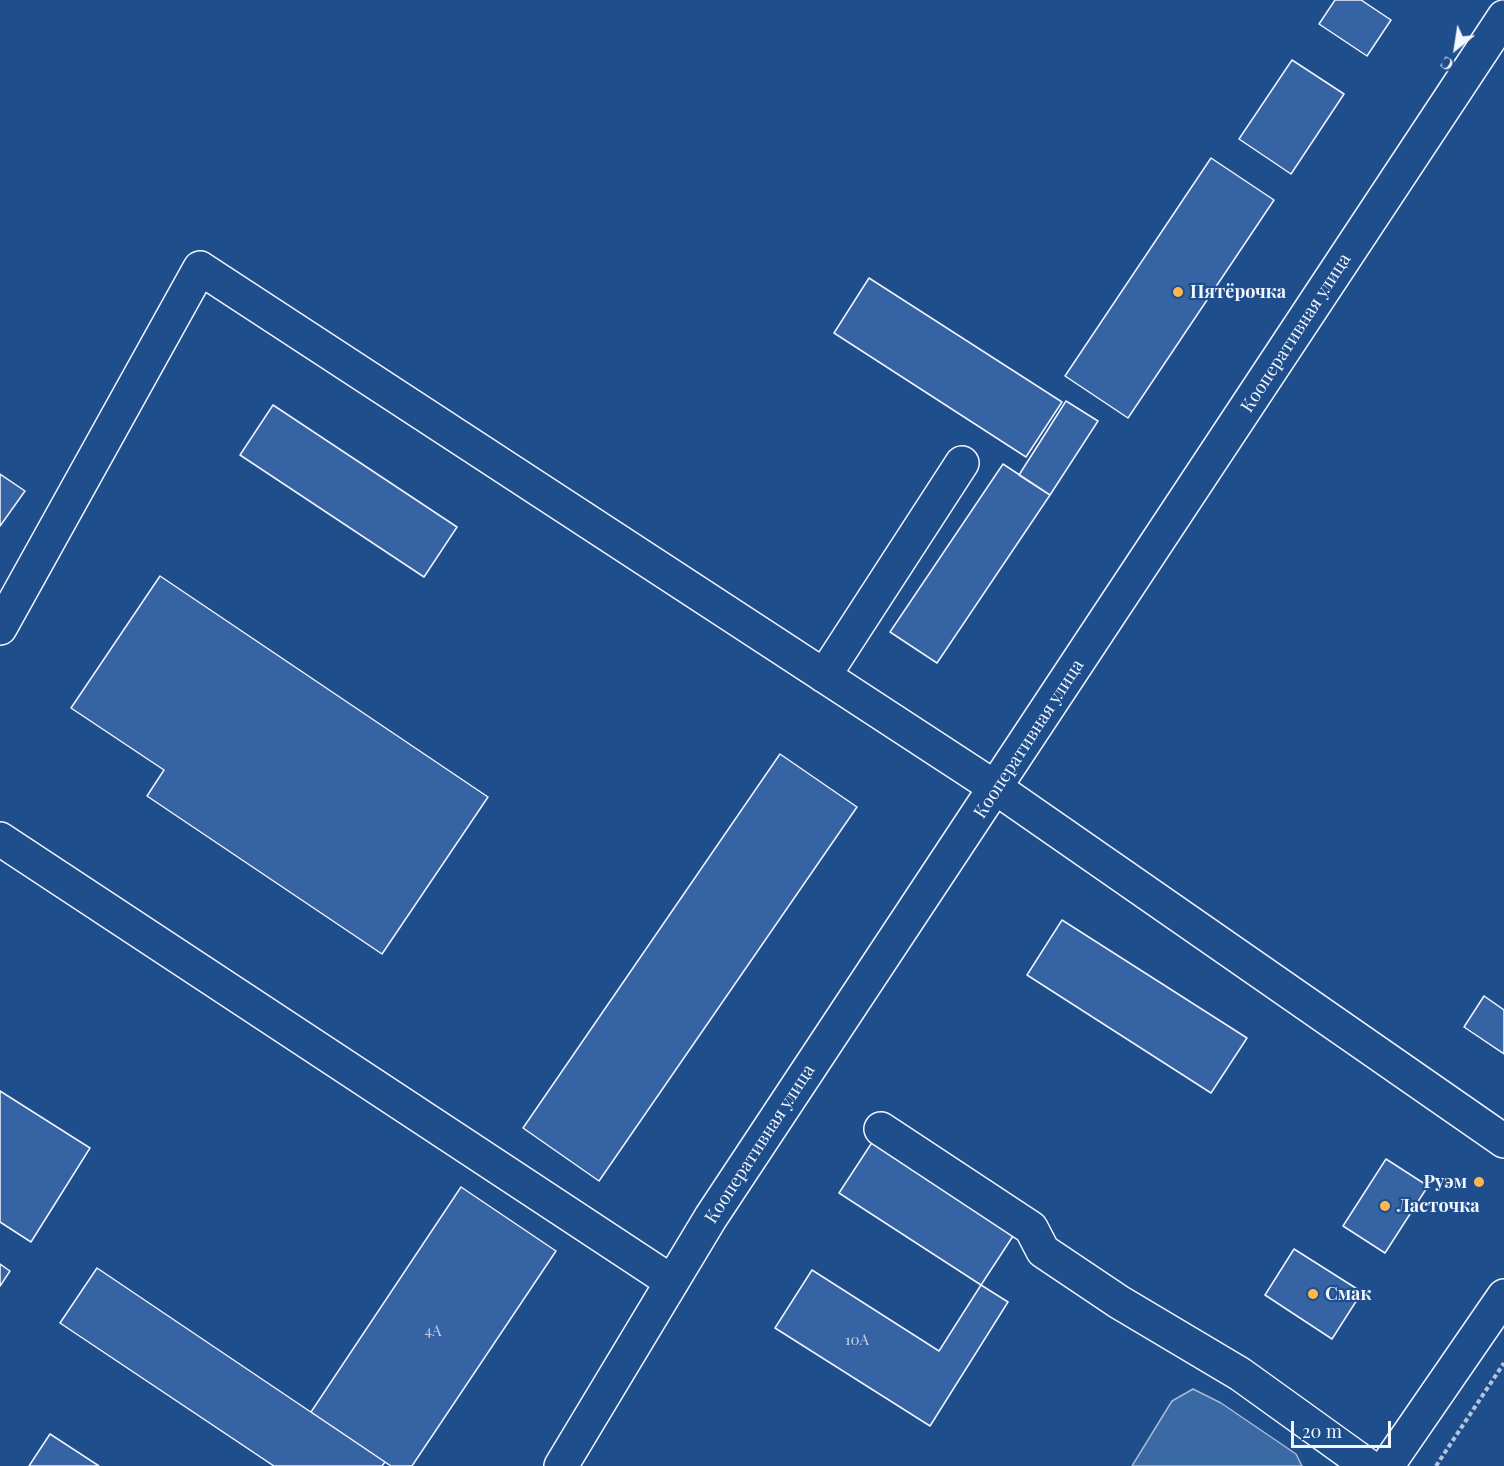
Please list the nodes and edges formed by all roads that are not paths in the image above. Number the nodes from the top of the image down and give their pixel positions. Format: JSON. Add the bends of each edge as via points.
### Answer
{"nodes":[{"id":1,"x":1504,"y":17,"type":"edge"},
{"id":2,"x":962,"y":464,"type":"dead end"},
{"id":3,"x":0,"y":628,"type":"edge"},
{"id":4,"x":824,"y":676,"type":"junction"},
{"id":5,"x":996,"y":788,"type":"junction"},
{"id":6,"x":0,"y":839,"type":"edge"},
{"id":7,"x":881,"y":1129,"type":"dead end"},
{"id":8,"x":1504,"y":1141,"type":"edge"},
{"id":9,"x":672,"y":1281,"type":"junction"},
{"id":10,"x":1504,"y":1296,"type":"edge"},
{"id":11,"x":561,"y":1466,"type":"edge"},
{"id":12,"x":1368,"y":1466,"type":"edge"},
{"id":13,"x":1387,"y":1466,"type":"edge"}],
"edges":[{"from":1,"to":5,"type":"street","name":"Кооперативная улица"},
{"from":2,"to":4,"type":"street"},
{"from":3,"to":4,"type":"street","via":[[200,268]]},
{"from":4,"to":5,"type":"street"},
{"from":5,"to":8,"type":"street"},
{"from":5,"to":9,"type":"street","name":"Кооперативная улица"},
{"from":6,"to":9,"type":"street"},
{"from":7,"to":12,"type":"street","via":[[1031,1228],[1042,1251],[1240,1374]]},
{"from":9,"to":11,"type":"street","name":"Кооперативная улица"},
{"from":10,"to":13,"type":"street"}]}
